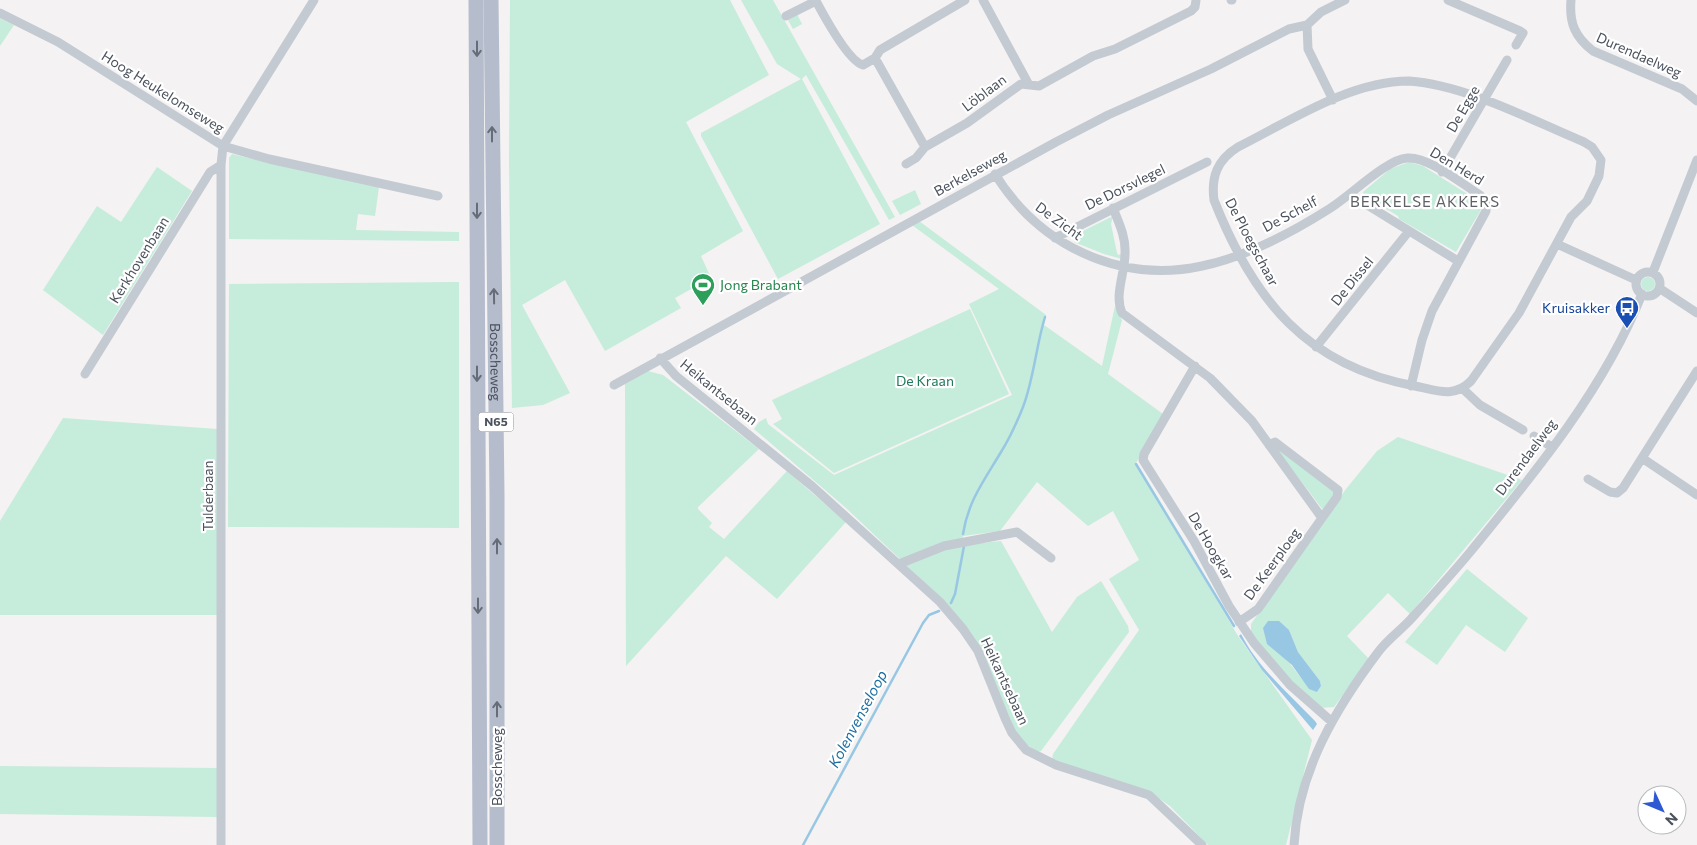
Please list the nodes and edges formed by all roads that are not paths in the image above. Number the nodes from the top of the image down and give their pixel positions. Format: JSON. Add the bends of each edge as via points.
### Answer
{"nodes":[{"id":1,"x":314,"y":0,"type":"edge"},
{"id":2,"x":476,"y":0,"type":"edge"},
{"id":3,"x":491,"y":0,"type":"edge"},
{"id":4,"x":965,"y":0,"type":"edge"},
{"id":5,"x":983,"y":0,"type":"edge"},
{"id":6,"x":1196,"y":0,"type":"edge"},
{"id":7,"x":1345,"y":0,"type":"edge"},
{"id":8,"x":1448,"y":0,"type":"edge"},
{"id":9,"x":1571,"y":0,"type":"edge"},
{"id":10,"x":0,"y":13,"type":"edge"},
{"id":11,"x":786,"y":16,"type":"dead end"},
{"id":12,"x":1307,"y":25,"type":"junction"},
{"id":13,"x":1516,"y":45,"type":"dead end"},
{"id":14,"x":875,"y":58,"type":"junction"},
{"id":15,"x":1507,"y":60,"type":"dead end"},
{"id":16,"x":1029,"y":85,"type":"junction"},
{"id":17,"x":1333,"y":100,"type":"junction"},
{"id":18,"x":1484,"y":101,"type":"junction"},
{"id":19,"x":1697,"y":101,"type":"edge"},
{"id":20,"x":223,"y":146,"type":"junction"},
{"id":21,"x":926,"y":147,"type":"junction"},
{"id":22,"x":1697,"y":160,"type":"edge"},
{"id":23,"x":1207,"y":162,"type":"dead end"},
{"id":24,"x":906,"y":164,"type":"dead end"},
{"id":25,"x":221,"y":165,"type":"junction"},
{"id":26,"x":1442,"y":172,"type":"junction"},
{"id":27,"x":995,"y":174,"type":"junction"},
{"id":28,"x":1350,"y":195,"type":"junction"},
{"id":29,"x":438,"y":196,"type":"dead end"},
{"id":30,"x":1113,"y":208,"type":"junction"},
{"id":31,"x":1410,"y":231,"type":"junction"},
{"id":32,"x":1055,"y":238,"type":"junction"},
{"id":33,"x":1557,"y":244,"type":"junction"},
{"id":34,"x":1240,"y":253,"type":"junction"},
{"id":35,"x":1458,"y":261,"type":"junction"},
{"id":36,"x":1124,"y":267,"type":"junction"},
{"id":37,"x":1652,"y":272,"type":"junction"},
{"id":38,"x":1636,"y":280,"type":"junction"},
{"id":39,"x":1660,"y":288,"type":"junction"},
{"id":40,"x":1642,"y":294,"type":"junction"},
{"id":41,"x":1697,"y":313,"type":"edge"},
{"id":42,"x":1316,"y":347,"type":"junction"},
{"id":43,"x":660,"y":358,"type":"junction"},
{"id":44,"x":1195,"y":366,"type":"junction"},
{"id":45,"x":1697,"y":371,"type":"edge"},
{"id":46,"x":84,"y":374,"type":"dead end"},
{"id":47,"x":614,"y":385,"type":"dead end"},
{"id":48,"x":1411,"y":386,"type":"junction"},
{"id":49,"x":1688,"y":386,"type":"junction"},
{"id":50,"x":1463,"y":389,"type":"junction"},
{"id":51,"x":1697,"y":391,"type":"edge"},
{"id":52,"x":1523,"y":430,"type":"dead end"},
{"id":53,"x":1534,"y":436,"type":"dead end"},
{"id":54,"x":1269,"y":445,"type":"junction"},
{"id":55,"x":1552,"y":446,"type":"junction"},
{"id":56,"x":1642,"y":458,"type":"junction"},
{"id":57,"x":1588,"y":479,"type":"dead end"},
{"id":58,"x":1697,"y":496,"type":"edge"},
{"id":59,"x":1322,"y":518,"type":"junction"},
{"id":60,"x":1051,"y":558,"type":"dead end"},
{"id":61,"x":899,"y":564,"type":"junction"},
{"id":62,"x":1239,"y":622,"type":"junction"},
{"id":63,"x":1331,"y":721,"type":"junction"},
{"id":64,"x":221,"y":845,"type":"edge"},
{"id":65,"x":480,"y":845,"type":"edge"},
{"id":66,"x":498,"y":845,"type":"edge"},
{"id":67,"x":1202,"y":845,"type":"edge"},
{"id":68,"x":1294,"y":845,"type":"edge"}],
"edges":[{"from":1,"to":20,"type":"street"},
{"from":2,"to":65,"type":"main road","name":"Bosscheweg","number":"N65","one_way":true},
{"from":66,"to":3,"type":"main road","name":"Bosscheweg","number":"N65","one_way":true},
{"from":4,"to":14,"type":"street","via":[[880,50]]},
{"from":5,"to":16,"type":"street","name":"Löblaan"},
{"from":6,"to":16,"type":"street","via":[[1195,7],[1168,24],[1115,50],[1093,56],[1039,86]]},
{"from":7,"to":12,"type":"street","name":"Berkelseweg","via":[[1321,12]]},
{"from":8,"to":13,"type":"street","via":[[1523,33]]},
{"from":9,"to":19,"type":"street","name":"Durendaelweg","via":[[1571,24],[1585,45],[1682,89]]},
{"from":10,"to":20,"type":"street","name":"Hoog Heukelomseweg","via":[[58,42]]},
{"from":11,"to":14,"type":"street","via":[[816,1],[853,60],[863,65]]},
{"from":12,"to":17,"type":"street","via":[[1308,49]]},
{"from":12,"to":27,"type":"street","name":"Berkelseweg","via":[[1289,29],[1211,69],[1108,115]]},
{"from":14,"to":21,"type":"street"},
{"from":15,"to":18,"type":"street","name":"De Egge"},
{"from":16,"to":21,"type":"street","name":"Löblaan","via":[[1021,84],[1014,88],[967,123]]},
{"from":17,"to":18,"type":"street","name":"De Ploegschaar","via":[[1373,84],[1410,81],[1447,87]]},
{"from":17,"to":34,"type":"street","name":"De Ploegschaar","via":[[1238,147],[1219,164],[1214,178],[1214,200]]},
{"from":18,"to":26,"type":"street","name":"De Egge"},
{"from":18,"to":33,"type":"street","name":"De Ploegschaar","via":[[1584,142],[1598,154],[1599,176],[1587,201],[1571,217]]},
{"from":20,"to":25,"type":"street","name":"Tulderbaan"},
{"from":20,"to":29,"type":"street","name":"Hoog Heukelomseweg"},
{"from":21,"to":24,"type":"street","name":"Löblaan"},
{"from":22,"to":37,"type":"street"},
{"from":23,"to":30,"type":"street","name":"De Dorsvlegel"},
{"from":25,"to":46,"type":"street","name":"Kerkhovenbaan","via":[[210,172]]},
{"from":25,"to":64,"type":"street","name":"Tulderbaan"},
{"from":26,"to":28,"type":"street","name":"Den Herd","via":[[1417,158],[1400,159],[1387,165]]},
{"from":26,"to":35,"type":"street","name":"Den Herd","via":[[1480,195],[1486,203],[1484,216]]},
{"from":27,"to":32,"type":"street","name":"De Zicht","via":[[1024,212]]},
{"from":27,"to":43,"type":"street","name":"Berkelseweg"},
{"from":28,"to":31,"type":"street"},
{"from":28,"to":34,"type":"street","name":"De Schelf","via":[[1292,231]]},
{"from":30,"to":32,"type":"street","name":"De Dorsvlegel"},
{"from":30,"to":36,"type":"street","via":[[1123,231]]},
{"from":31,"to":35,"type":"street"},
{"from":31,"to":42,"type":"street","name":"De Dissel"},
{"from":32,"to":36,"type":"street","name":"De Zicht","via":[[1094,259]]},
{"from":33,"to":38,"type":"street"},
{"from":33,"to":50,"type":"street","name":"De Ploegschaar","via":[[1513,322]]},
{"from":34,"to":36,"type":"street","name":"De Zicht","via":[[1203,266],[1182,269]]},
{"from":34,"to":42,"type":"street","name":"De Ploegschaar","via":[[1256,284],[1274,308]]},
{"from":35,"to":48,"type":"street","via":[[1432,311]]},
{"from":36,"to":44,"type":"street","via":[[1118,302],[1122,312]]},
{"from":37,"to":38,"type":"street","via":[[1644,272]]},
{"from":37,"to":39,"type":"street","via":[[1660,280]]},
{"from":38,"to":40,"type":"street","via":[[1636,287]]},
{"from":39,"to":40,"type":"street","via":[[1650,296]]},
{"from":39,"to":41,"type":"street"},
{"from":40,"to":55,"type":"street","name":"Durendaelweg","via":[[1597,379]]},
{"from":42,"to":48,"type":"street","name":"De Ploegschaar","via":[[1353,369]]},
{"from":43,"to":47,"type":"street","name":"Berkelseweg"},
{"from":43,"to":61,"type":"street","name":"Heikantsebaan","via":[[687,386],[769,450]]},
{"from":44,"to":54,"type":"street","via":[[1252,422]]},
{"from":44,"to":62,"type":"street","name":"De Hoogkar","via":[[1143,460],[1194,541]]},
{"from":45,"to":49,"type":"street"},
{"from":48,"to":50,"type":"street","name":"De Ploegschaar","via":[[1444,392]]},
{"from":49,"to":51,"type":"street"},
{"from":49,"to":56,"type":"street"},
{"from":50,"to":52,"type":"street","via":[[1480,405]]},
{"from":53,"to":55,"type":"street"},
{"from":54,"to":59,"type":"street"},
{"from":54,"to":59,"type":"street","name":"De Keerploeg","via":[[1275,442],[1338,490],[1337,497]]},
{"from":55,"to":63,"type":"street","name":"Durendaelweg","via":[[1470,551],[1378,652]]},
{"from":56,"to":57,"type":"street","via":[[1617,493]]},
{"from":56,"to":58,"type":"street"},
{"from":59,"to":62,"type":"street","name":"De Keerploeg","via":[[1258,608]]},
{"from":60,"to":61,"type":"street","via":[[1017,532],[944,546]]},
{"from":61,"to":67,"type":"street","name":"Heikantsebaan","via":[[940,602],[973,643],[1012,733],[1026,750],[1056,766],[1149,795]]},
{"from":62,"to":63,"type":"street","name":"De Hoogkar","via":[[1280,675]]},
{"from":63,"to":68,"type":"street","name":"Durendaelweg","via":[[1318,747],[1300,803]]}]}
